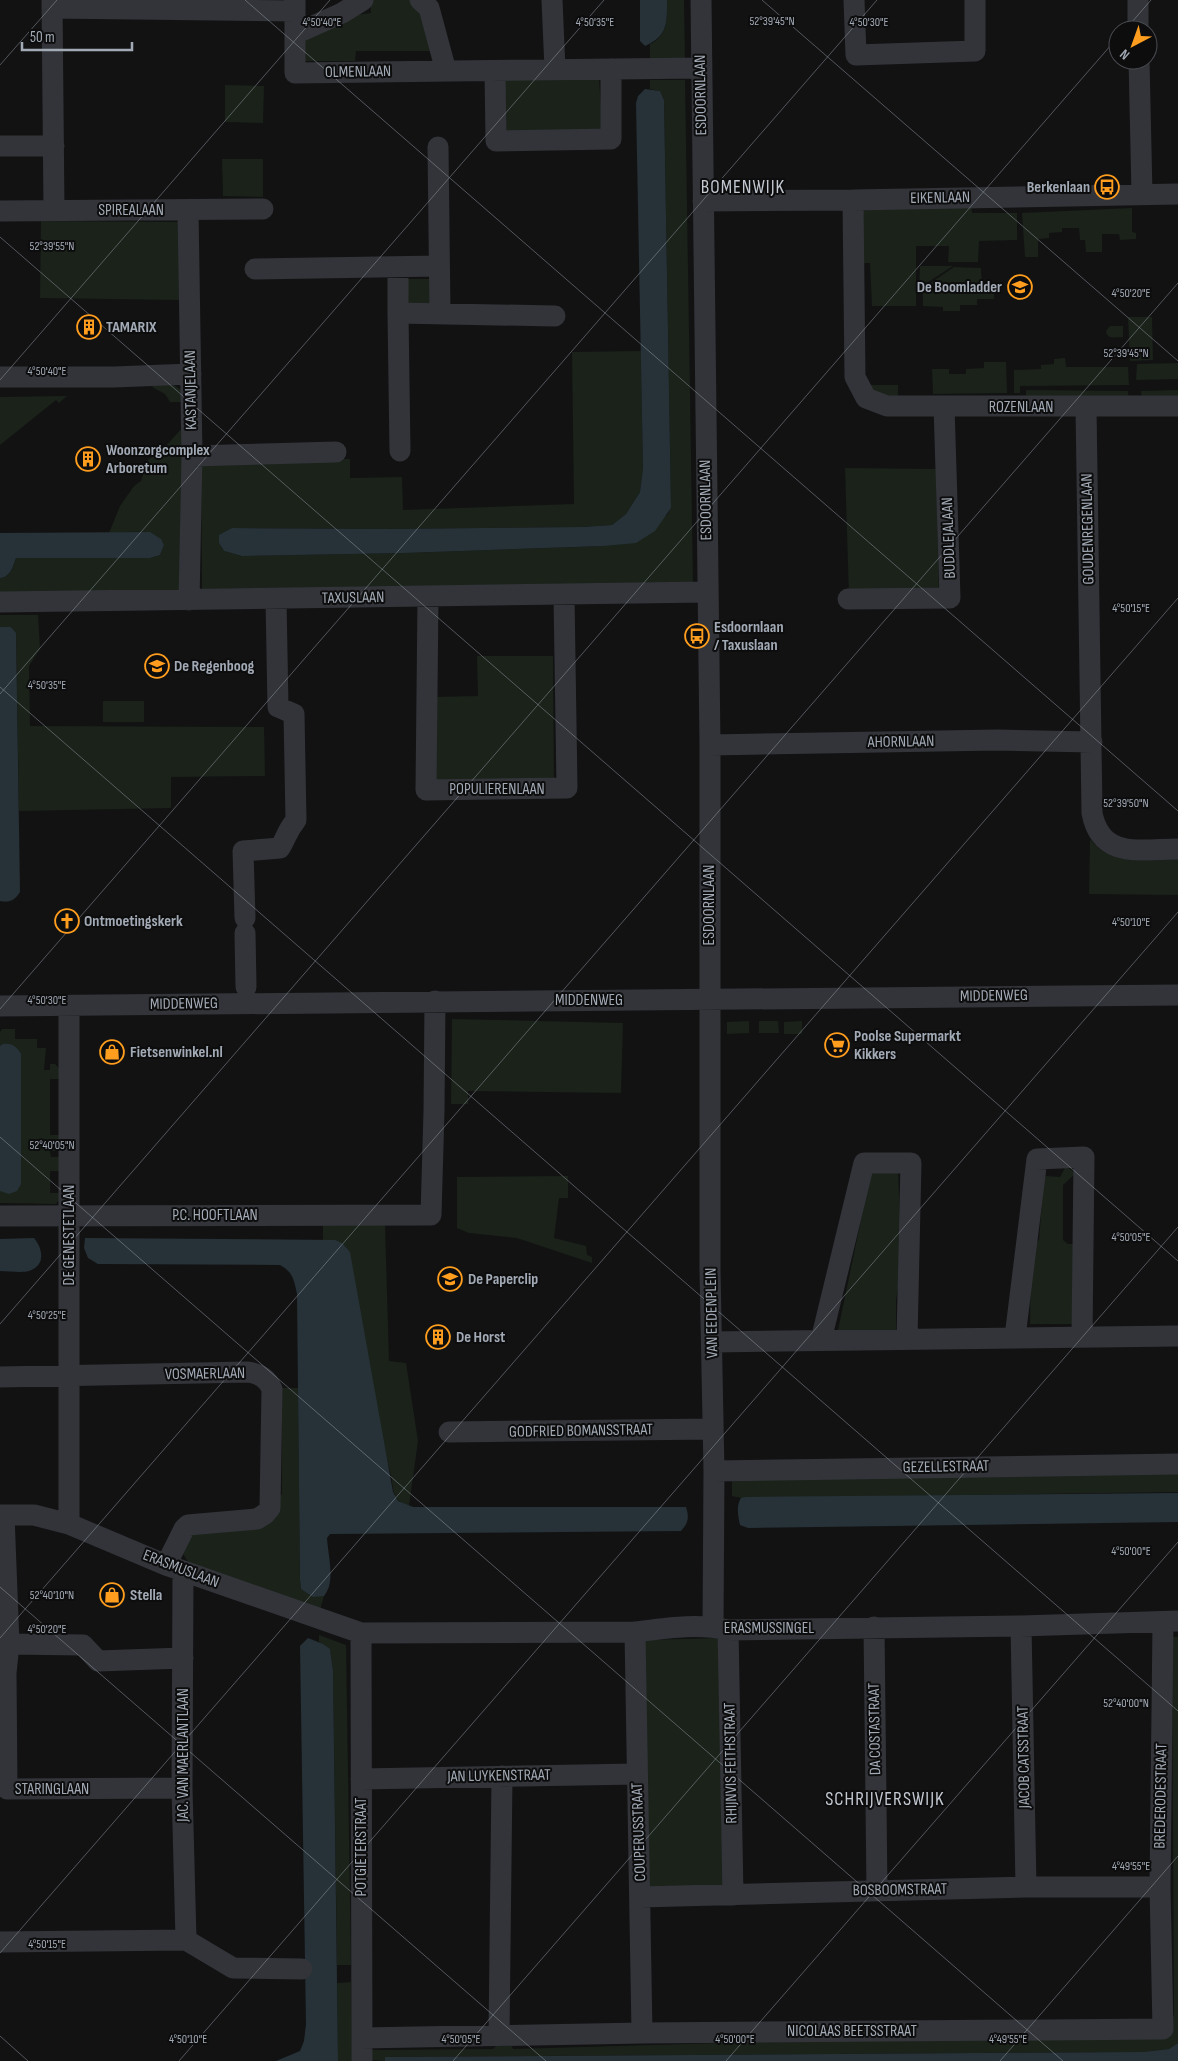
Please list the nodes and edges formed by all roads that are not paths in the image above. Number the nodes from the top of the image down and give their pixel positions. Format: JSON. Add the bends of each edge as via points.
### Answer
{"nodes":[{"id":1,"x":363,"y":0,"type":"edge"},
{"id":2,"x":420,"y":0,"type":"edge"},
{"id":3,"x":552,"y":0,"type":"edge"},
{"id":4,"x":701,"y":0,"type":"edge"},
{"id":5,"x":854,"y":0,"type":"edge"},
{"id":6,"x":975,"y":0,"type":"edge"},
{"id":7,"x":1138,"y":0,"type":"edge"},
{"id":8,"x":52,"y":4,"type":"edge"},
{"id":9,"x":94,"y":4,"type":"edge"},
{"id":10,"x":295,"y":6,"type":"edge"},
{"id":11,"x":1138,"y":20,"type":"edge"},
{"id":12,"x":295,"y":34,"type":"junction"},
{"id":13,"x":700,"y":68,"type":"junction"},
{"id":14,"x":555,"y":69,"type":"junction"},
{"id":15,"x":610,"y":69,"type":"junction"},
{"id":16,"x":1139,"y":70,"type":"edge"},
{"id":17,"x":446,"y":71,"type":"junction"},
{"id":18,"x":495,"y":71,"type":"junction"},
{"id":19,"x":0,"y":146,"type":"edge"},
{"id":20,"x":54,"y":146,"type":"junction"},
{"id":21,"x":438,"y":147,"type":"dead end"},
{"id":22,"x":1142,"y":194,"type":"junction"},
{"id":23,"x":1178,"y":194,"type":"edge"},
{"id":24,"x":703,"y":200,"type":"junction"},
{"id":25,"x":853,"y":200,"type":"junction"},
{"id":26,"x":262,"y":209,"type":"dead end"},
{"id":27,"x":54,"y":210,"type":"junction"},
{"id":28,"x":188,"y":210,"type":"junction"},
{"id":29,"x":0,"y":211,"type":"edge"},
{"id":30,"x":439,"y":266,"type":"junction"},
{"id":31,"x":398,"y":267,"type":"junction"},
{"id":32,"x":255,"y":269,"type":"dead end"},
{"id":33,"x":398,"y":313,"type":"junction"},
{"id":34,"x":440,"y":313,"type":"junction"},
{"id":35,"x":555,"y":316,"type":"dead end"},
{"id":36,"x":191,"y":374,"type":"junction"},
{"id":37,"x":0,"y":378,"type":"edge"},
{"id":38,"x":944,"y":406,"type":"junction"},
{"id":39,"x":1178,"y":406,"type":"edge"},
{"id":40,"x":1086,"y":407,"type":"junction"},
{"id":41,"x":400,"y":451,"type":"dead end"},
{"id":42,"x":336,"y":452,"type":"dead end"},
{"id":43,"x":192,"y":456,"type":"junction"},
{"id":44,"x":707,"y":592,"type":"junction"},
{"id":45,"x":564,"y":595,"type":"junction"},
{"id":46,"x":428,"y":597,"type":"junction"},
{"id":47,"x":276,"y":599,"type":"junction"},
{"id":48,"x":848,"y":599,"type":"dead end"},
{"id":49,"x":190,"y":600,"type":"junction"},
{"id":50,"x":0,"y":602,"type":"edge"},
{"id":51,"x":1092,"y":742,"type":"junction"},
{"id":52,"x":710,"y":745,"type":"junction"},
{"id":53,"x":1178,"y":849,"type":"edge"},
{"id":54,"x":246,"y":987,"type":"dead end"},
{"id":55,"x":1178,"y":995,"type":"edge"},
{"id":56,"x":711,"y":999,"type":"junction"},
{"id":57,"x":436,"y":1001,"type":"junction"},
{"id":58,"x":0,"y":1006,"type":"edge"},
{"id":59,"x":69,"y":1006,"type":"junction"},
{"id":60,"x":69,"y":1214,"type":"junction"},
{"id":61,"x":0,"y":1216,"type":"edge"},
{"id":62,"x":1178,"y":1336,"type":"edge"},
{"id":63,"x":1016,"y":1337,"type":"junction"},
{"id":64,"x":1082,"y":1337,"type":"junction"},
{"id":65,"x":907,"y":1339,"type":"junction"},
{"id":66,"x":820,"y":1340,"type":"junction"},
{"id":67,"x":713,"y":1342,"type":"junction"},
{"id":68,"x":69,"y":1376,"type":"junction"},
{"id":69,"x":0,"y":1377,"type":"edge"},
{"id":70,"x":712,"y":1429,"type":"junction"},
{"id":71,"x":449,"y":1432,"type":"dead end"},
{"id":72,"x":1178,"y":1464,"type":"edge"},
{"id":73,"x":714,"y":1471,"type":"junction"},
{"id":74,"x":2,"y":1515,"type":"edge"},
{"id":75,"x":69,"y":1524,"type":"junction"},
{"id":76,"x":175,"y":1568,"type":"junction"},
{"id":77,"x":1171,"y":1622,"type":"edge"},
{"id":78,"x":1022,"y":1626,"type":"junction"},
{"id":79,"x":874,"y":1627,"type":"junction"},
{"id":80,"x":720,"y":1628,"type":"junction"},
{"id":81,"x":635,"y":1632,"type":"junction"},
{"id":82,"x":361,"y":1633,"type":"junction"},
{"id":83,"x":9,"y":1644,"type":"junction"},
{"id":84,"x":183,"y":1658,"type":"junction"},
{"id":85,"x":637,"y":1774,"type":"junction"},
{"id":86,"x":502,"y":1776,"type":"junction"},
{"id":87,"x":362,"y":1780,"type":"junction"},
{"id":88,"x":182,"y":1788,"type":"junction"},
{"id":89,"x":1026,"y":1887,"type":"junction"},
{"id":90,"x":1160,"y":1887,"type":"junction"},
{"id":91,"x":877,"y":1891,"type":"junction"},
{"id":92,"x":733,"y":1895,"type":"junction"},
{"id":93,"x":640,"y":1897,"type":"junction"},
{"id":94,"x":186,"y":1940,"type":"junction"},
{"id":95,"x":0,"y":1942,"type":"edge"},
{"id":96,"x":302,"y":1969,"type":"dead end"},
{"id":97,"x":1163,"y":2029,"type":"joint"},
{"id":98,"x":642,"y":2033,"type":"junction"},
{"id":99,"x":499,"y":2035,"type":"junction"},
{"id":100,"x":362,"y":2038,"type":"junction"},
{"id":101,"x":362,"y":2061,"type":"edge"}],
"edges":[{"from":1,"to":12,"type":"street"},
{"from":2,"to":17,"type":"street","via":[[429,8]]},
{"from":3,"to":14,"type":"street"},
{"from":4,"to":13,"type":"street","name":"ESDOORNLAAN"},
{"from":5,"to":6,"type":"street","via":[[856,55],[975,51]]},
{"from":7,"to":11,"type":"street"},
{"from":8,"to":9,"type":"street"},
{"from":8,"to":20,"type":"street"},
{"from":9,"to":10,"type":"street"},
{"from":10,"to":12,"type":"street","name":"OLMENLAAN"},
{"from":12,"to":17,"type":"street","name":"OLMENLAAN","via":[[295,73]]},
{"from":13,"to":15,"type":"street","name":"OLMENLAAN"},
{"from":13,"to":24,"type":"street","name":"ESDOORNLAAN"},
{"from":14,"to":15,"type":"street","name":"OLMENLAAN"},
{"from":14,"to":18,"type":"street","name":"OLMENLAAN"},
{"from":15,"to":18,"type":"street","via":[[611,140],[496,141]]},
{"from":16,"to":22,"type":"street"},
{"from":17,"to":18,"type":"street","name":"OLMENLAAN"},
{"from":19,"to":20,"type":"street"},
{"from":20,"to":27,"type":"street"},
{"from":21,"to":30,"type":"street"},
{"from":22,"to":23,"type":"street","name":"EIKENLAAN"},
{"from":22,"to":25,"type":"street","name":"EIKENLAAN"},
{"from":24,"to":25,"type":"street","name":"EIKENLAAN"},
{"from":24,"to":44,"type":"street","name":"ESDOORNLAAN"},
{"from":25,"to":38,"type":"street","name":"ROZENLAAN","via":[[855,377],[866,398],[887,406]]},
{"from":26,"to":28,"type":"street","name":"SPIREALAAN"},
{"from":27,"to":28,"type":"street","name":"SPIREALAAN"},
{"from":27,"to":29,"type":"street","name":"SPIREALAAN"},
{"from":28,"to":36,"type":"street","name":"KASTANJELAAN"},
{"from":30,"to":31,"type":"street"},
{"from":30,"to":34,"type":"street"},
{"from":31,"to":32,"type":"street"},
{"from":31,"to":33,"type":"street"},
{"from":33,"to":34,"type":"street"},
{"from":33,"to":41,"type":"street"},
{"from":34,"to":35,"type":"street"},
{"from":36,"to":37,"type":"street"},
{"from":36,"to":43,"type":"street","name":"KASTANJELAAN"},
{"from":38,"to":40,"type":"street","name":"ROZENLAAN"},
{"from":38,"to":48,"type":"street","name":"BUDDLEJALAAN","via":[[950,598]]},
{"from":39,"to":40,"type":"street","name":"ROZENLAAN"},
{"from":40,"to":51,"type":"street","name":"GOUDENREGENLAAN"},
{"from":42,"to":43,"type":"street"},
{"from":43,"to":49,"type":"street","name":"KASTANJELAAN"},
{"from":44,"to":45,"type":"street","name":"TAXUSLAAN"},
{"from":44,"to":52,"type":"street","name":"ESDOORNLAAN"},
{"from":45,"to":46,"type":"street","name":"TAXUSLAAN"},
{"from":45,"to":46,"type":"street","name":"POPULIERENLAAN","via":[[567,788],[426,790]]},
{"from":46,"to":47,"type":"street","name":"TAXUSLAAN"},
{"from":47,"to":49,"type":"street","name":"TAXUSLAAN"},
{"from":47,"to":54,"type":"street","via":[[278,707],[294,716],[296,820],[280,848],[243,850]]},
{"from":49,"to":50,"type":"street","name":"TAXUSLAAN"},
{"from":51,"to":52,"type":"street","name":"AHORNLAAN","via":[[998,740]]},
{"from":51,"to":53,"type":"street","name":"GOUDENREGENLAAN","via":[[1092,813],[1100,836],[1120,849]]},
{"from":52,"to":56,"type":"street","name":"ESDOORNLAAN"},
{"from":55,"to":56,"type":"street","name":"MIDDENWEG"},
{"from":56,"to":57,"type":"street","name":"MIDDENWEG"},
{"from":56,"to":67,"type":"street","name":"VAN EEDENPLEIN","via":[[710,1270]]},
{"from":57,"to":59,"type":"street","name":"MIDDENWEG"},
{"from":57,"to":60,"type":"street","name":"P.C. HOOFTLAAN","via":[[431,1215]]},
{"from":58,"to":59,"type":"street","name":"MIDDENWEG"},
{"from":59,"to":60,"type":"street","name":"DE GENESTETLAAN"},
{"from":60,"to":61,"type":"street","name":"P.C. HOOFTLAAN"},
{"from":60,"to":68,"type":"street","name":"DE GENESTETLAAN"},
{"from":62,"to":64,"type":"street"},
{"from":63,"to":64,"type":"street"},
{"from":63,"to":64,"type":"street","via":[[1037,1159],[1084,1157]]},
{"from":63,"to":65,"type":"street"},
{"from":65,"to":66,"type":"street"},
{"from":65,"to":66,"type":"street","via":[[911,1163],[864,1163]]},
{"from":66,"to":67,"type":"street"},
{"from":67,"to":70,"type":"street","name":"VAN EEDENPLEIN"},
{"from":68,"to":69,"type":"street","name":"VOSMAERLAAN"},
{"from":68,"to":75,"type":"street","name":"DE GENESTETLAAN"},
{"from":68,"to":76,"type":"street","name":"VOSMAERLAAN","via":[[248,1372],[264,1377],[269,1383],[272,1389],[270,1508],[257,1519],[188,1525],[184,1529]]},
{"from":70,"to":71,"type":"street","name":"GODFRIED BOMANSSTRAAT"},
{"from":70,"to":73,"type":"street","name":"VAN EEDENPLEIN"},
{"from":72,"to":73,"type":"street","name":"GEZELLESTRAAT"},
{"from":73,"to":80,"type":"street","name":"VAN EEDENPLEIN"},
{"from":74,"to":75,"type":"street","name":"ERASMUSLAAN","via":[[42,1516]]},
{"from":74,"to":83,"type":"street","name":"STARINGLAAN"},
{"from":75,"to":76,"type":"street","name":"ERASMUSLAAN"},
{"from":76,"to":82,"type":"street","name":"ERASMUSLAAN"},
{"from":76,"to":84,"type":"street","name":"JAC. VAN MAERLANTLAAN"},
{"from":77,"to":78,"type":"street","name":"ERASMUSSINGEL"},
{"from":77,"to":90,"type":"street","name":"BREDERODESTRAAT"},
{"from":78,"to":79,"type":"street","name":"ERASMUSSINGEL"},
{"from":78,"to":89,"type":"street","name":"JACOB CATSSTRAAT"},
{"from":79,"to":80,"type":"street","name":"ERASMUSSINGEL"},
{"from":79,"to":91,"type":"street","name":"DA COSTASTRAAT"},
{"from":80,"to":81,"type":"street","name":"ERASMUSSINGEL","via":[[678,1627]]},
{"from":80,"to":92,"type":"street","name":"RHIJNVIS FEITHSTRAAT"},
{"from":81,"to":82,"type":"street","name":"ERASMUSSINGEL"},
{"from":81,"to":85,"type":"street","name":"COUPERUSSTRAAT"},
{"from":82,"to":87,"type":"street","name":"POTGIETERSTRAAT"},
{"from":83,"to":84,"type":"street","via":[[83,1645],[98,1661]]},
{"from":83,"to":88,"type":"street","name":"STARINGLAAN","via":[[6,1789]]},
{"from":84,"to":88,"type":"street","name":"JAC. VAN MAERLANTLAAN"},
{"from":85,"to":86,"type":"street","name":"JAN LUYKENSTRAAT"},
{"from":85,"to":93,"type":"street","name":"COUPERUSSTRAAT"},
{"from":86,"to":87,"type":"street","name":"JAN LUYKENSTRAAT"},
{"from":86,"to":99,"type":"street"},
{"from":87,"to":100,"type":"street","name":"POTGIETERSTRAAT"},
{"from":88,"to":94,"type":"street","name":"JAC. VAN MAERLANTLAAN"},
{"from":89,"to":90,"type":"street","name":"BOSBOOMSTRAAT"},
{"from":89,"to":91,"type":"street","name":"BOSBOOMSTRAAT"},
{"from":90,"to":97,"type":"street","name":"BREDERODESTRAAT"},
{"from":91,"to":92,"type":"street","name":"BOSBOOMSTRAAT"},
{"from":92,"to":93,"type":"street","name":"BOSBOOMSTRAAT"},
{"from":93,"to":98,"type":"street","name":"COUPERUSSTRAAT"},
{"from":94,"to":95,"type":"street"},
{"from":94,"to":96,"type":"street","via":[[233,1968]]},
{"from":97,"to":98,"type":"street","name":"NICOLAAS BEETSSTRAAT"},
{"from":98,"to":99,"type":"street","name":"NICOLAAS BEETSSTRAAT"},
{"from":99,"to":100,"type":"street","name":"NICOLAAS BEETSSTRAAT"},
{"from":100,"to":101,"type":"street","name":"POTGIETERSTRAAT"}]}
